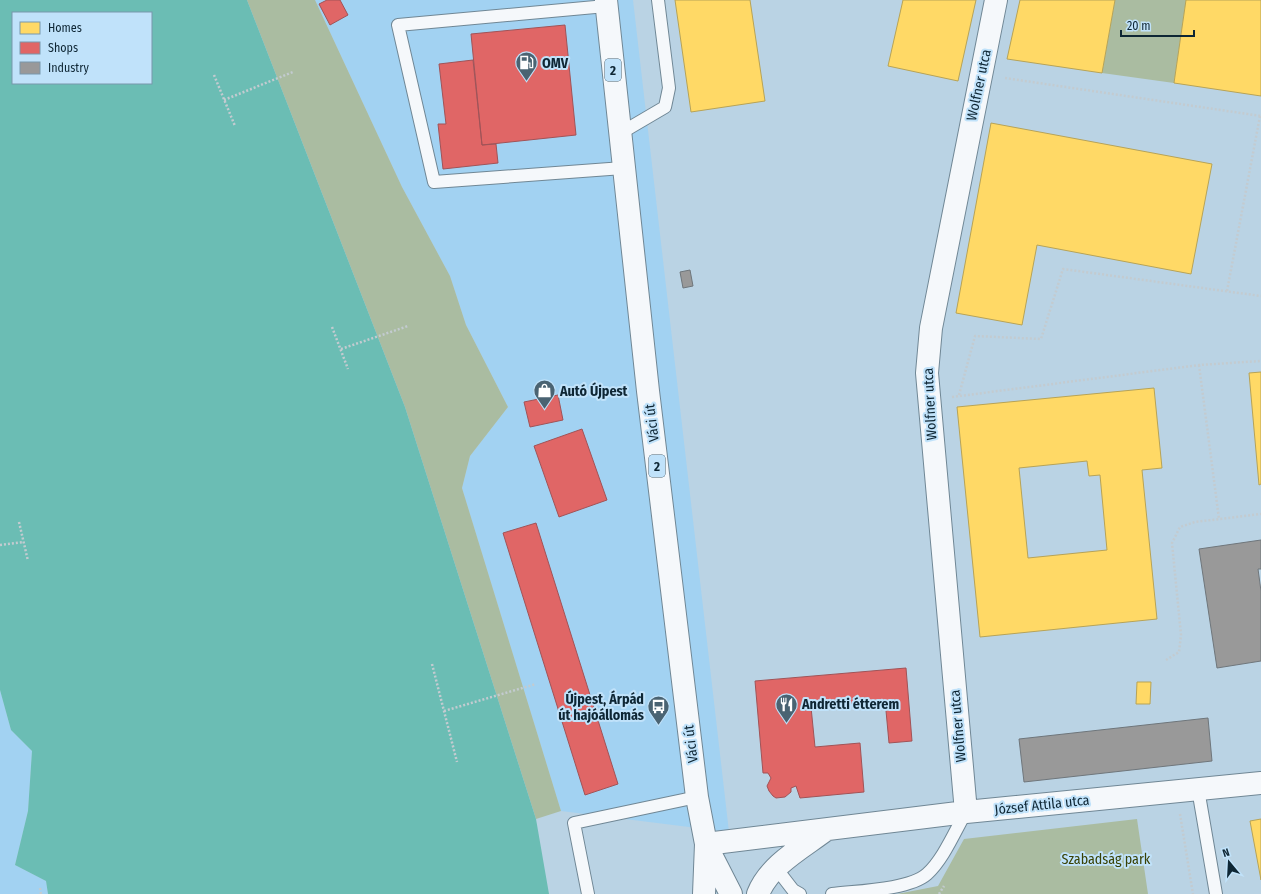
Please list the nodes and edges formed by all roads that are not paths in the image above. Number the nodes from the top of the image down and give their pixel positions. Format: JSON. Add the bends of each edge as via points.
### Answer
{"nodes":[{"id":1,"x":658,"y":0,"type":"edge"},
{"id":2,"x":996,"y":0,"type":"edge"},
{"id":3,"x":606,"y":3,"type":"edge"},
{"id":4,"x":619,"y":134,"type":"junction"},
{"id":5,"x":623,"y":168,"type":"junction"},
{"id":6,"x":1261,"y":783,"type":"edge"},
{"id":7,"x":1198,"y":789,"type":"junction"},
{"id":8,"x":697,"y":798,"type":"junction"},
{"id":9,"x":966,"y":812,"type":"junction"},
{"id":10,"x":824,"y":831,"type":"junction"},
{"id":11,"x":706,"y":844,"type":"junction"},
{"id":12,"x":776,"y":868,"type":"junction"},
{"id":13,"x":588,"y":894,"type":"edge"},
{"id":14,"x":704,"y":894,"type":"edge"},
{"id":15,"x":731,"y":894,"type":"edge"},
{"id":16,"x":758,"y":894,"type":"edge"},
{"id":17,"x":800,"y":894,"type":"edge"},
{"id":18,"x":832,"y":894,"type":"edge"},
{"id":19,"x":1216,"y":894,"type":"edge"}],
"edges":[{"from":1,"to":4,"type":"lane","via":[[669,88],[665,108]]},
{"from":2,"to":9,"type":"street","name":"Wolfner utca","via":[[931,328],[927,373]]},
{"from":3,"to":4,"type":"street","name":"Váci út","number":"2"},
{"from":3,"to":5,"type":"lane","via":[[398,25],[434,182]]},
{"from":4,"to":5,"type":"street","name":"Váci út","number":"2"},
{"from":5,"to":8,"type":"street","name":"Váci út","number":"2"},
{"from":6,"to":7,"type":"street","name":"József Attila utca"},
{"from":7,"to":9,"type":"street","name":"József Attila utca"},
{"from":7,"to":19,"type":"lane"},
{"from":8,"to":11,"type":"street","name":"Váci út","number":"2"},
{"from":8,"to":13,"type":"lane","via":[[574,823]]},
{"from":9,"to":10,"type":"street","name":"József Attila utca"},
{"from":9,"to":18,"type":"lane","via":[[936,864],[926,875],[908,884]]},
{"from":10,"to":11,"type":"street","name":"József Attila utca"},
{"from":10,"to":12,"type":"street"},
{"from":11,"to":14,"type":"street","name":"Váci út","number":"2"},
{"from":11,"to":15,"type":"street","name":"Váci út","number":"2"},
{"from":12,"to":16,"type":"street","via":[[762,884]]},
{"from":12,"to":17,"type":"lane","via":[[793,890]]}]}
